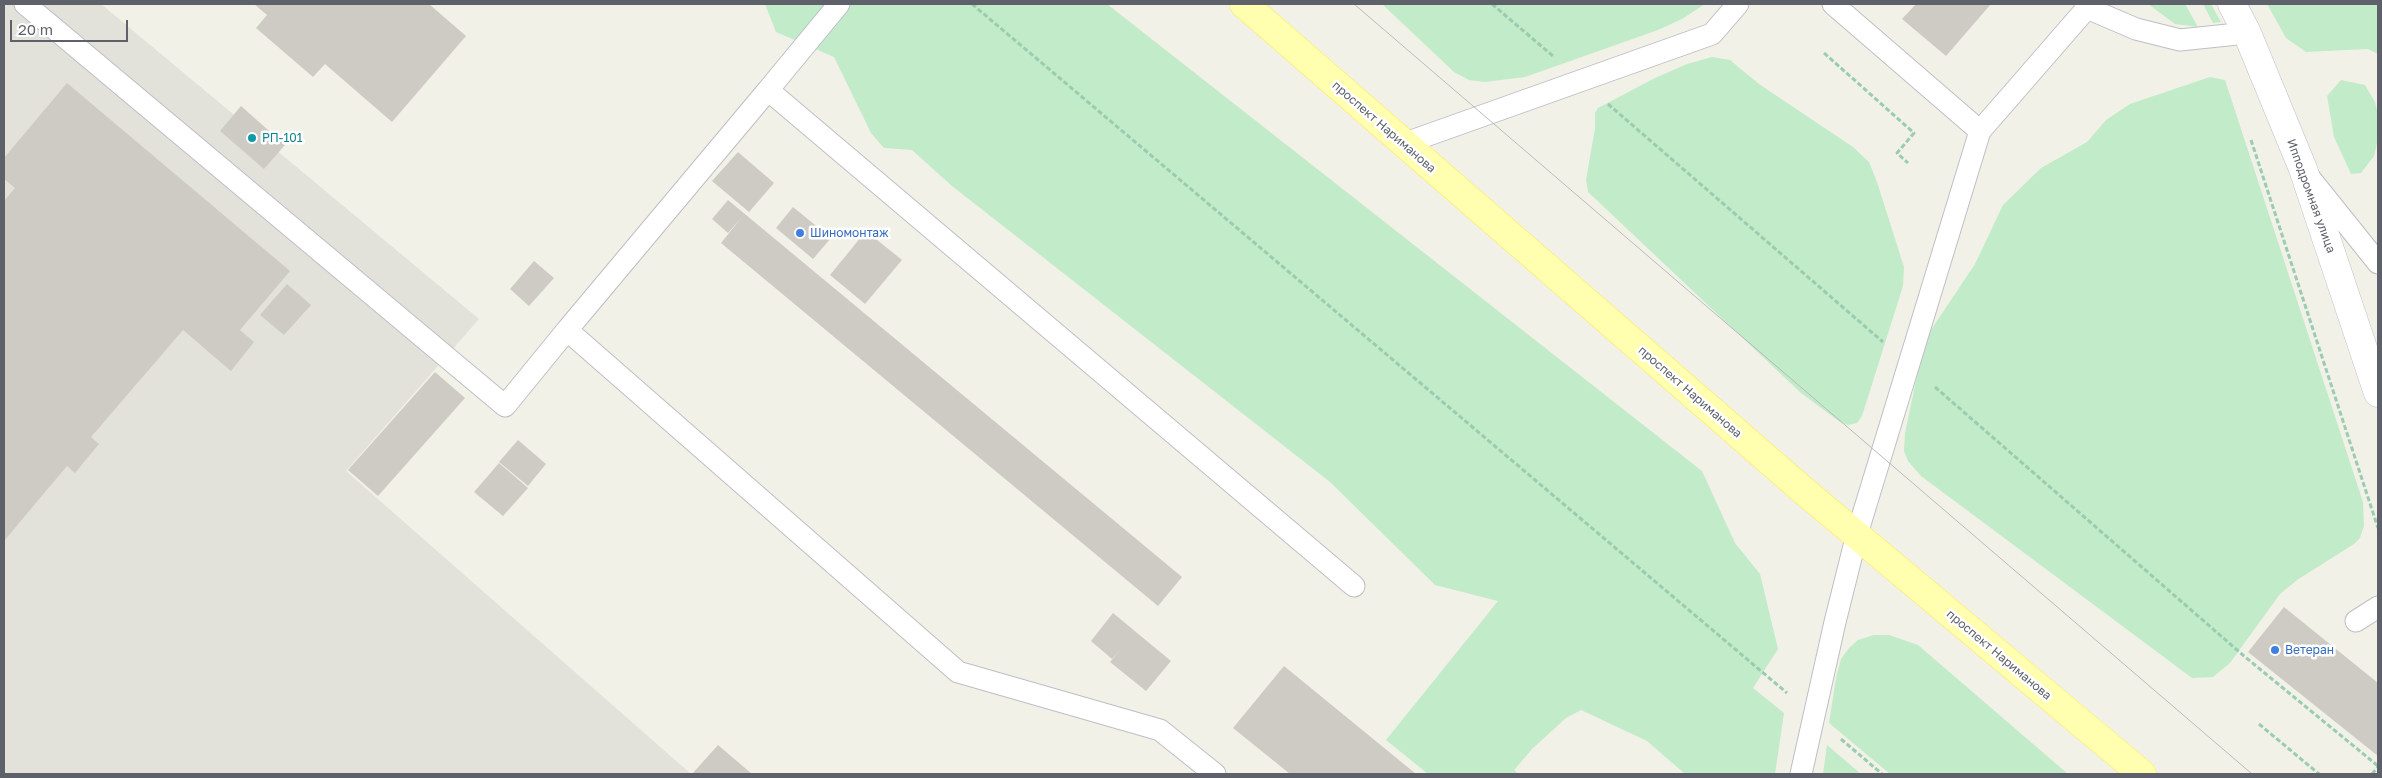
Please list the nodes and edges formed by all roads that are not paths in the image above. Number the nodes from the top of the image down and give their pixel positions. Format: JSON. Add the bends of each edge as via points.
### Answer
{"nodes":[{"id":1,"x":25,"y":4,"type":"edge"},
{"id":2,"x":839,"y":4,"type":"edge"},
{"id":3,"x":1244,"y":4,"type":"edge"},
{"id":4,"x":1738,"y":4,"type":"edge"},
{"id":5,"x":1833,"y":4,"type":"edge"},
{"id":6,"x":2232,"y":4,"type":"edge"},
{"id":7,"x":2086,"y":6,"type":"edge"},
{"id":8,"x":2247,"y":33,"type":"junction"},
{"id":9,"x":768,"y":90,"type":"junction"},
{"id":10,"x":1980,"y":131,"type":"junction"},
{"id":11,"x":1403,"y":144,"type":"junction"},
{"id":12,"x":2303,"y":169,"type":"junction"},
{"id":13,"x":2378,"y":262,"type":"edge"},
{"id":14,"x":567,"y":330,"type":"junction"},
{"id":15,"x":2378,"y":393,"type":"edge"},
{"id":16,"x":1857,"y":534,"type":"junction"},
{"id":17,"x":1354,"y":586,"type":"dead end"},
{"id":18,"x":2378,"y":607,"type":"edge"},
{"id":19,"x":2356,"y":621,"type":"dead end"},
{"id":20,"x":1216,"y":774,"type":"edge"},
{"id":21,"x":1801,"y":774,"type":"edge"},
{"id":22,"x":2142,"y":774,"type":"edge"}],
"edges":[{"from":1,"to":14,"type":"lane","via":[[505,406]]},
{"from":2,"to":9,"type":"lane"},
{"from":3,"to":11,"type":"main road","name":"проспект Нариманова"},
{"from":4,"to":11,"type":"lane","via":[[1712,34]]},
{"from":5,"to":10,"type":"lane"},
{"from":6,"to":8,"type":"street","name":"Ипподромная улица"},
{"from":7,"to":8,"type":"lane","via":[[2136,29],[2180,40]]},
{"from":7,"to":10,"type":"lane"},
{"from":8,"to":12,"type":"street","name":"Ипподромная улица"},
{"from":9,"to":14,"type":"lane"},
{"from":9,"to":17,"type":"lane"},
{"from":10,"to":16,"type":"lane"},
{"from":11,"to":16,"type":"main road","name":"проспект Нариманова"},
{"from":12,"to":13,"type":"lane"},
{"from":12,"to":15,"type":"street","name":"Ипподромная улица"},
{"from":14,"to":20,"type":"lane","via":[[958,672],[1160,730]]},
{"from":16,"to":21,"type":"lane"},
{"from":16,"to":22,"type":"main road","name":"проспект Нариманова"},
{"from":18,"to":19,"type":"lane"}]}
